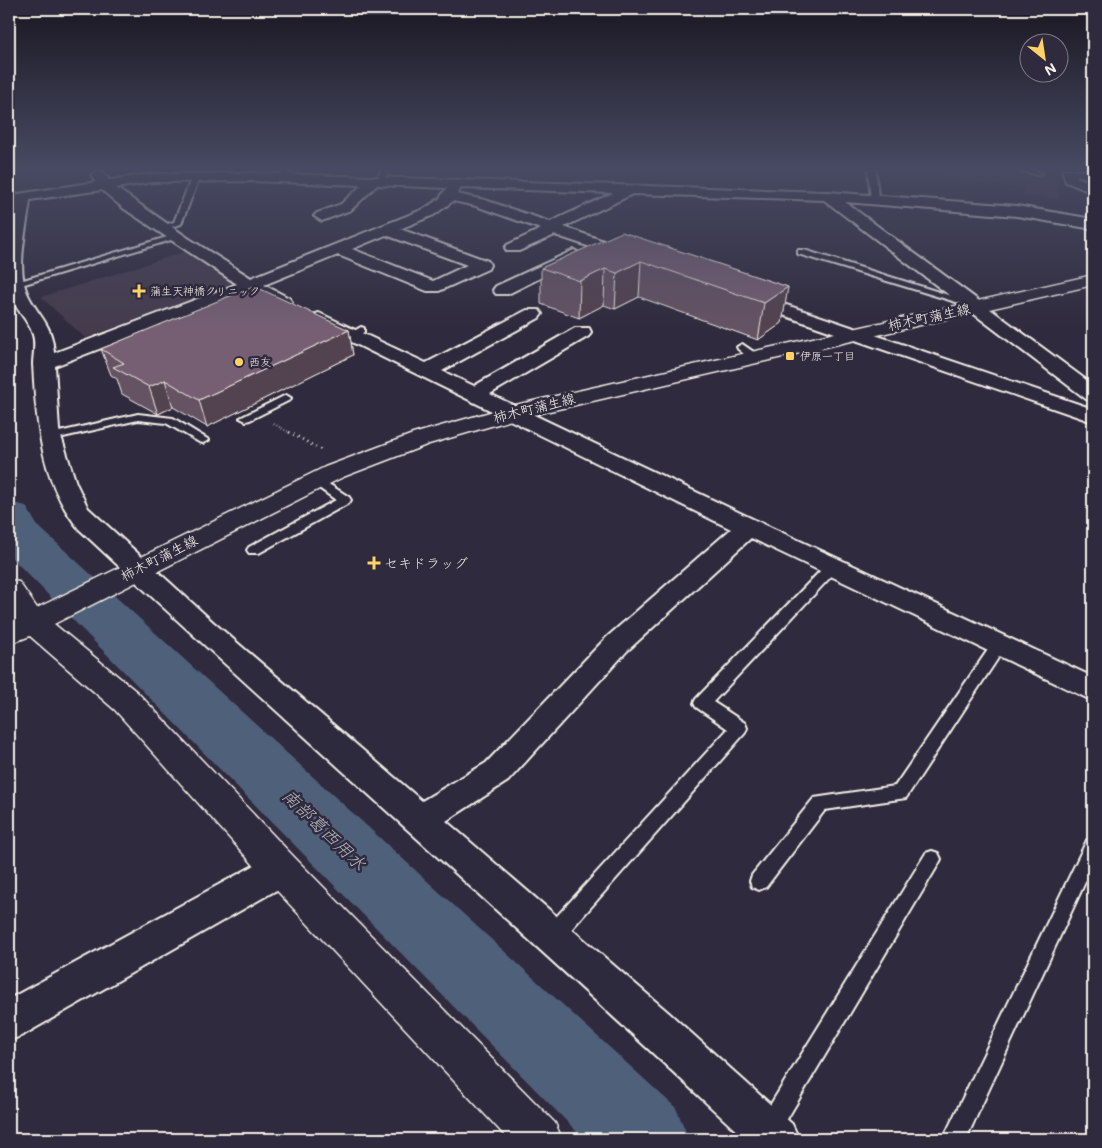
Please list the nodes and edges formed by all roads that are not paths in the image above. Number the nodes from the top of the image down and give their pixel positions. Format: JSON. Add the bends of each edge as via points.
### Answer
{"nodes":[{"id":1,"x":20,"y":224,"type":"edge"},
{"id":2,"x":158,"y":224,"type":"edge"},
{"id":3,"x":178,"y":224,"type":"edge"},
{"id":4,"x":402,"y":224,"type":"edge"},
{"id":5,"x":540,"y":224,"type":"edge"},
{"id":6,"x":562,"y":224,"type":"edge"},
{"id":7,"x":864,"y":224,"type":"edge"},
{"id":8,"x":553,"y":228,"type":"junction"},
{"id":9,"x":387,"y":230,"type":"junction"},
{"id":10,"x":170,"y":233,"type":"junction"},
{"id":11,"x":597,"y":244,"type":"junction"},
{"id":12,"x":513,"y":248,"type":"dead end"},
{"id":13,"x":338,"y":250,"type":"junction"},
{"id":14,"x":801,"y":252,"type":"dead end"},
{"id":15,"x":648,"y":262,"type":"edge"},
{"id":16,"x":1093,"y":280,"type":"edge"},
{"id":17,"x":15,"y":284,"type":"junction"},
{"id":18,"x":249,"y":286,"type":"junction"},
{"id":19,"x":502,"y":290,"type":"dead end"},
{"id":20,"x":732,"y":291,"type":"edge"},
{"id":21,"x":972,"y":305,"type":"junction"},
{"id":22,"x":533,"y":314,"type":"dead end"},
{"id":23,"x":582,"y":332,"type":"dead end"},
{"id":24,"x":853,"y":334,"type":"junction"},
{"id":25,"x":43,"y":364,"type":"junction"},
{"id":26,"x":427,"y":371,"type":"junction"},
{"id":27,"x":475,"y":394,"type":"junction"},
{"id":28,"x":1093,"y":395,"type":"edge"},
{"id":29,"x":286,"y":398,"type":"dead end"},
{"id":30,"x":511,"y":413,"type":"junction"},
{"id":31,"x":1093,"y":416,"type":"edge"},
{"id":32,"x":246,"y":418,"type":"dead end"},
{"id":33,"x":50,"y":437,"type":"junction"},
{"id":34,"x":203,"y":440,"type":"dead end"},
{"id":35,"x":316,"y":480,"type":"junction"},
{"id":36,"x":748,"y":527,"type":"junction"},
{"id":37,"x":254,"y":550,"type":"dead end"},
{"id":38,"x":832,"y":566,"type":"junction"},
{"id":39,"x":134,"y":571,"type":"junction"},
{"id":40,"x":9,"y":590,"type":"edge"},
{"id":41,"x":29,"y":624,"type":"edge"},
{"id":42,"x":999,"y":645,"type":"junction"},
{"id":43,"x":1093,"y":690,"type":"edge"},
{"id":44,"x":420,"y":820,"type":"junction"},
{"id":45,"x":1093,"y":846,"type":"edge"},
{"id":46,"x":932,"y":859,"type":"dead end"},
{"id":47,"x":281,"y":869,"type":"junction"},
{"id":48,"x":758,"y":881,"type":"dead end"},
{"id":49,"x":552,"y":936,"type":"junction"},
{"id":50,"x":9,"y":1021,"type":"edge"},
{"id":51,"x":772,"y":1135,"type":"edge"},
{"id":52,"x":539,"y":1139,"type":"edge"},
{"id":53,"x":954,"y":1139,"type":"edge"}],
"edges":[{"from":1,"to":17,"type":"street","via":[[13,273]]},
{"from":2,"to":10,"type":"street"},
{"from":3,"to":10,"type":"lane"},
{"from":4,"to":9,"type":"street"},
{"from":5,"to":8,"type":"street"},
{"from":6,"to":8,"type":"street"},
{"from":7,"to":21,"type":"street"},
{"from":8,"to":11,"type":"street"},
{"from":8,"to":12,"type":"street"},
{"from":9,"to":13,"type":"street"},
{"from":9,"to":13,"type":"street","via":[[482,265],[433,287]]},
{"from":10,"to":17,"type":"lane"},
{"from":10,"to":18,"type":"street"},
{"from":11,"to":15,"type":"street"},
{"from":11,"to":19,"type":"street"},
{"from":13,"to":18,"type":"street"},
{"from":14,"to":21,"type":"lane"},
{"from":16,"to":21,"type":"main road","name":"柿木町蒲生線"},
{"from":17,"to":25,"type":"street","via":[[42,335]]},
{"from":18,"to":25,"type":"street"},
{"from":18,"to":26,"type":"street","via":[[356,332]]},
{"from":20,"to":24,"type":"street"},
{"from":21,"to":24,"type":"main road","name":"柿木町蒲生線"},
{"from":21,"to":28,"type":"street"},
{"from":22,"to":26,"type":"street"},
{"from":23,"to":27,"type":"street"},
{"from":24,"to":30,"type":"main road","name":"柿木町蒲生線","via":[[748,352]]},
{"from":24,"to":31,"type":"street"},
{"from":25,"to":33,"type":"street"},
{"from":26,"to":27,"type":"street"},
{"from":27,"to":30,"type":"street"},
{"from":29,"to":32,"type":"lane"},
{"from":30,"to":35,"type":"main road","name":"柿木町蒲生線","via":[[378,453]]},
{"from":30,"to":36,"type":"street"},
{"from":33,"to":34,"type":"lane","via":[[138,417],[169,420]]},
{"from":33,"to":39,"type":"street","via":[[64,483],[78,511]]},
{"from":35,"to":37,"type":"lane","via":[[345,500]]},
{"from":35,"to":39,"type":"main road","name":"柿木町蒲生線"},
{"from":36,"to":38,"type":"street"},
{"from":36,"to":44,"type":"street","via":[[617,644],[497,772]]},
{"from":38,"to":42,"type":"street"},
{"from":38,"to":49,"type":"lane","via":[[702,703],[739,728]]},
{"from":39,"to":41,"type":"main road","name":"柿木町蒲生線"},
{"from":39,"to":44,"type":"street"},
{"from":40,"to":41,"type":"main road"},
{"from":41,"to":47,"type":"main road","via":[[126,701]]},
{"from":42,"to":43,"type":"street"},
{"from":42,"to":48,"type":"lane","via":[[900,793],[820,804]]},
{"from":44,"to":49,"type":"street"},
{"from":45,"to":53,"type":"lane"},
{"from":46,"to":51,"type":"lane"},
{"from":47,"to":50,"type":"street"},
{"from":47,"to":52,"type":"main road"},
{"from":49,"to":51,"type":"street"}]}
